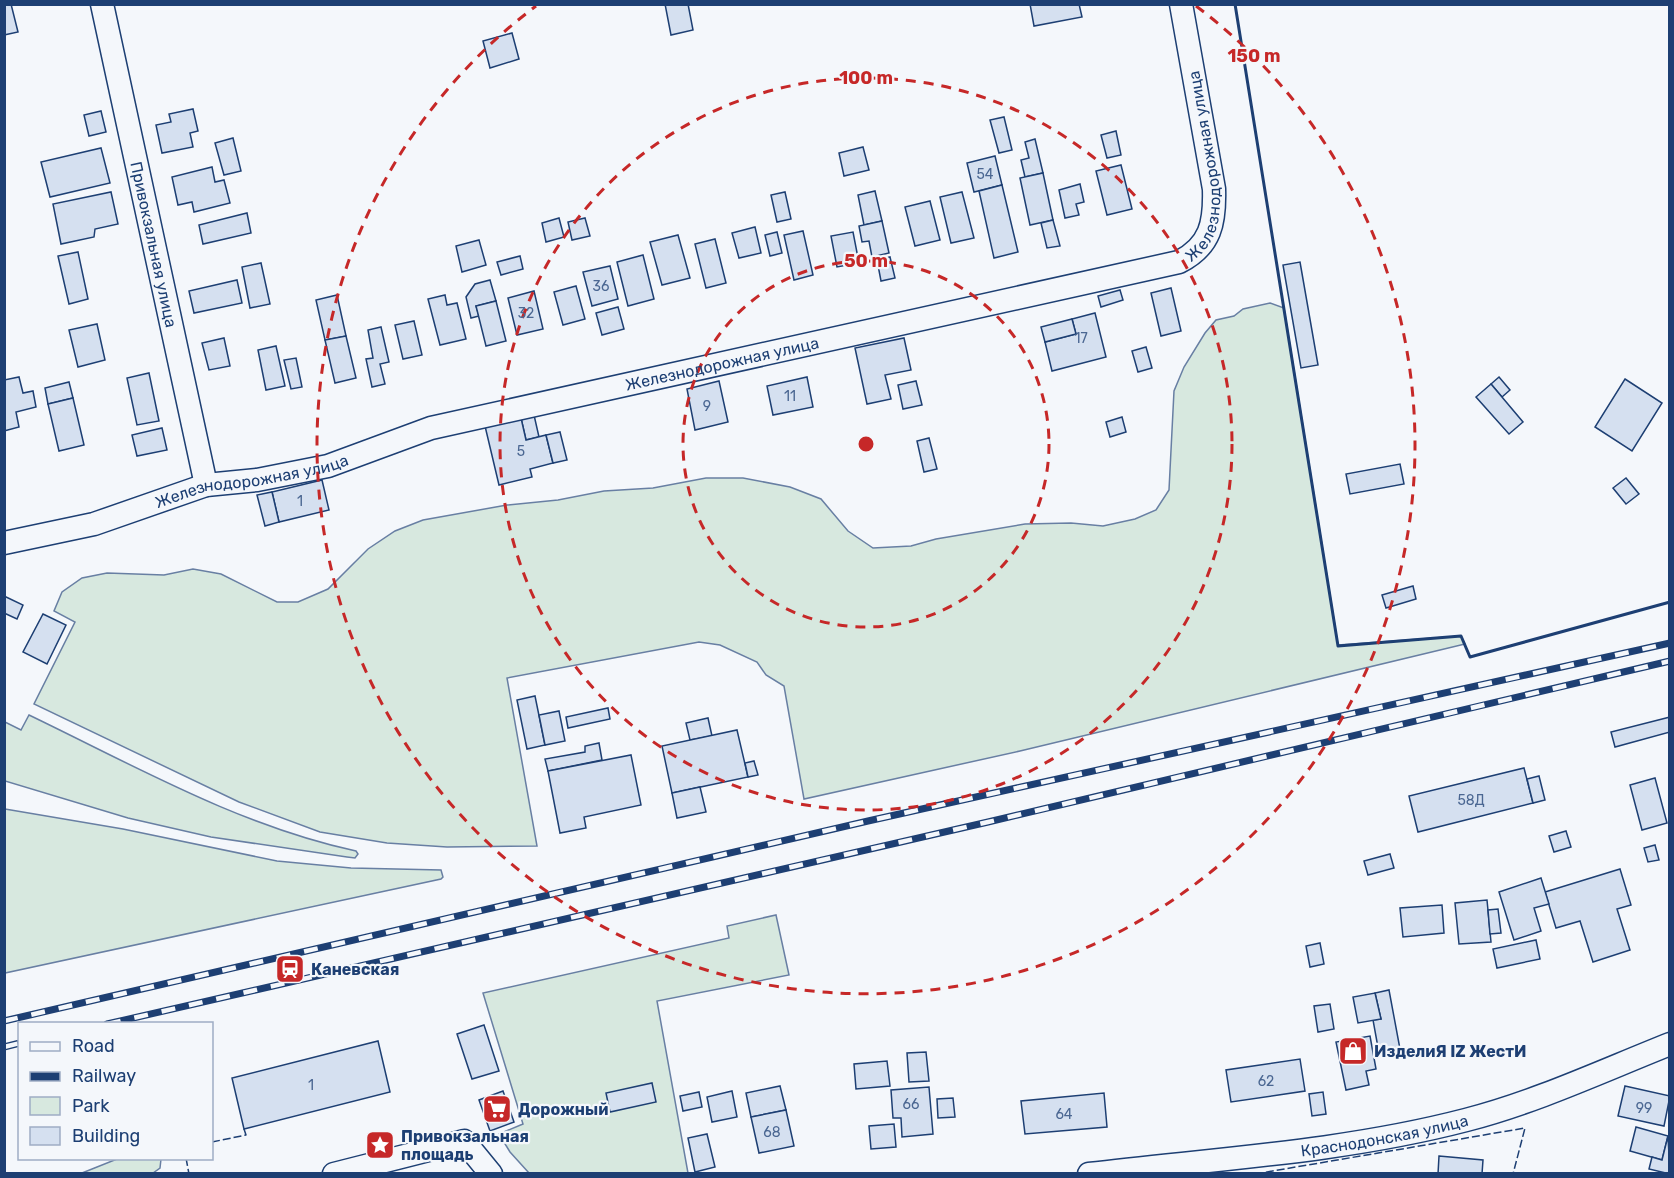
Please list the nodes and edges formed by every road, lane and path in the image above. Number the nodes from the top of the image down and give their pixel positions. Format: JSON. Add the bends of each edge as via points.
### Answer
{"nodes":[{"id":1,"x":102,"y":4,"type":"edge"},
{"id":2,"x":1181,"y":4,"type":"edge"},
{"id":3,"x":206,"y":485,"type":"junction"},
{"id":4,"x":4,"y":543,"type":"edge"},
{"id":5,"x":1670,"y":1044,"type":"edge"},
{"id":6,"x":334,"y":1173,"type":"edge"},
{"id":7,"x":491,"y":1173,"type":"edge"},
{"id":8,"x":1089,"y":1173,"type":"edge"}],
"edges":[{"from":1,"to":3,"type":"street","name":"Привокзальная улица"},
{"from":2,"to":3,"type":"street","name":"Железнодорожная улица","via":[[1215,212],[1206,241],[1179,262],[431,428],[328,466]]},
{"from":3,"to":4,"type":"street","name":"Железнодорожная улица","via":[[94,524]]},
{"from":5,"to":8,"type":"street","name":"Краснодонская улица","via":[[1502,1110],[1424,1130],[1371,1140]]},
{"from":6,"to":7,"type":"street","via":[[464,1141]]}]}
